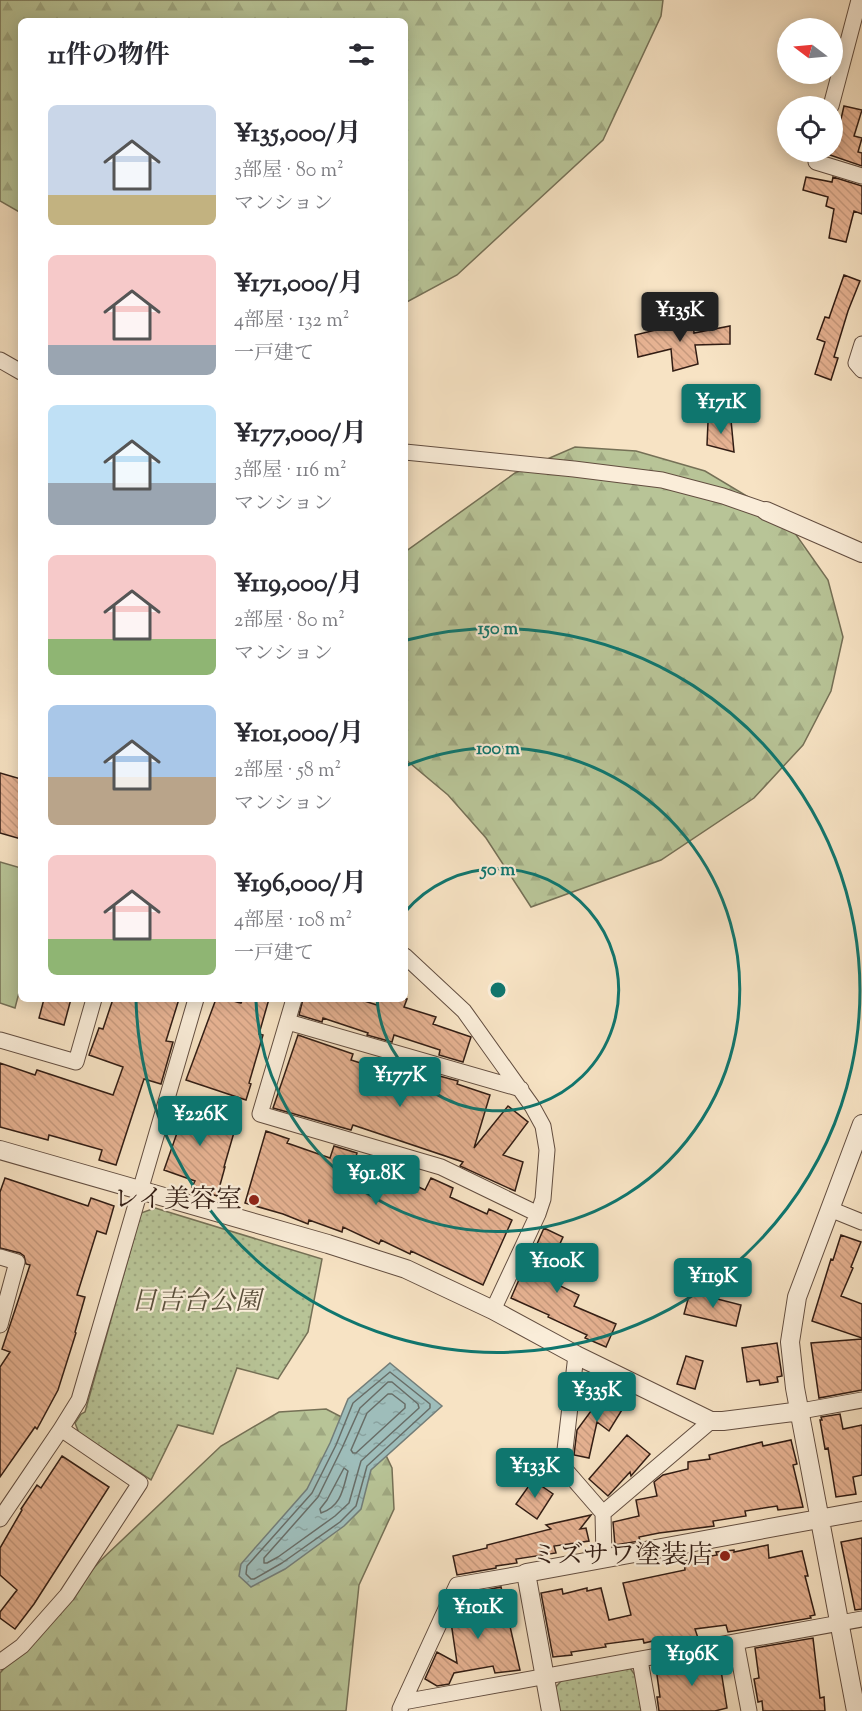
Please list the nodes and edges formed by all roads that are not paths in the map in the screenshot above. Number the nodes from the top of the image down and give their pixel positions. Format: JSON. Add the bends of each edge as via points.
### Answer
{"nodes":[{"id":1,"x":860,"y":0,"type":"edge"},
{"id":2,"x":834,"y":96,"type":"edge"},
{"id":3,"x":816,"y":162,"type":"edge"},
{"id":4,"x":862,"y":176,"type":"edge"},
{"id":5,"x":862,"y":344,"type":"edge"},
{"id":6,"x":0,"y":360,"type":"edge"},
{"id":7,"x":862,"y":369,"type":"edge"},
{"id":8,"x":18,"y":370,"type":"edge"},
{"id":9,"x":408,"y":452,"type":"edge"},
{"id":10,"x":766,"y":511,"type":"joint"},
{"id":11,"x":862,"y":553,"type":"edge"},
{"id":12,"x":408,"y":959,"type":"edge"},
{"id":13,"x":93,"y":1002,"type":"edge"},
{"id":14,"x":195,"y":1002,"type":"edge"},
{"id":15,"x":293,"y":1002,"type":"edge"},
{"id":16,"x":288,"y":1022,"type":"junction"},
{"id":17,"x":0,"y":1040,"type":"edge"},
{"id":18,"x":521,"y":1089,"type":"junction"},
{"id":19,"x":862,"y":1124,"type":"edge"},
{"id":20,"x":0,"y":1150,"type":"edge"},
{"id":21,"x":141,"y":1190,"type":"junction"},
{"id":22,"x":830,"y":1209,"type":"junction"},
{"id":23,"x":538,"y":1214,"type":"junction"},
{"id":24,"x":862,"y":1222,"type":"edge"},
{"id":25,"x":0,"y":1257,"type":"edge"},
{"id":26,"x":493,"y":1310,"type":"junction"},
{"id":27,"x":0,"y":1325,"type":"edge"},
{"id":28,"x":576,"y":1355,"type":"junction"},
{"id":29,"x":862,"y":1400,"type":"edge"},
{"id":30,"x":801,"y":1411,"type":"junction"},
{"id":31,"x":711,"y":1421,"type":"junction"},
{"id":32,"x":61,"y":1430,"type":"junction"},
{"id":33,"x":862,"y":1511,"type":"edge"},
{"id":34,"x":603,"y":1513,"type":"junction"},
{"id":35,"x":820,"y":1518,"type":"junction"},
{"id":36,"x":0,"y":1519,"type":"edge"},
{"id":37,"x":604,"y":1558,"type":"junction"},
{"id":38,"x":526,"y":1573,"type":"junction"},
{"id":39,"x":862,"y":1619,"type":"edge"},
{"id":40,"x":841,"y":1623,"type":"junction"},
{"id":41,"x":736,"y":1642,"type":"junction"},
{"id":42,"x":640,"y":1660,"type":"junction"},
{"id":43,"x":0,"y":1662,"type":"edge"},
{"id":44,"x":544,"y":1676,"type":"junction"},
{"id":45,"x":401,"y":1707,"type":"edge"},
{"id":46,"x":551,"y":1711,"type":"edge"},
{"id":47,"x":650,"y":1711,"type":"edge"},
{"id":48,"x":749,"y":1711,"type":"edge"},
{"id":49,"x":856,"y":1711,"type":"edge"}],
"edges":[{"from":1,"to":2,"type":"street"},
{"from":3,"to":4,"type":"street"},
{"from":5,"to":7,"type":"street","via":[[856,363]]},
{"from":6,"to":8,"type":"street"},
{"from":9,"to":10,"type":"street","via":[[662,480],[723,495]]},
{"from":10,"to":11,"type":"street"},
{"from":12,"to":18,"type":"street","via":[[464,1011]]},
{"from":13,"to":17,"type":"street","via":[[76,1062]]},
{"from":14,"to":21,"type":"street"},
{"from":15,"to":16,"type":"street"},
{"from":16,"to":18,"type":"street"},
{"from":16,"to":23,"type":"street","via":[[261,1114],[441,1167]]},
{"from":18,"to":23,"type":"street","via":[[543,1126],[547,1150]]},
{"from":19,"to":22,"type":"street"},
{"from":20,"to":21,"type":"street"},
{"from":21,"to":26,"type":"street","via":[[406,1269]]},
{"from":21,"to":32,"type":"street","via":[[80,1400]]},
{"from":22,"to":24,"type":"street"},
{"from":22,"to":30,"type":"street","via":[[797,1297],[791,1327],[791,1361]]},
{"from":23,"to":26,"type":"street"},
{"from":25,"to":27,"type":"street","via":[[17,1262]]},
{"from":26,"to":28,"type":"street"},
{"from":28,"to":31,"type":"street"},
{"from":28,"to":34,"type":"street","via":[[563,1467]]},
{"from":29,"to":30,"type":"street"},
{"from":30,"to":31,"type":"street"},
{"from":30,"to":35,"type":"street"},
{"from":31,"to":34,"type":"street"},
{"from":32,"to":36,"type":"street"},
{"from":32,"to":43,"type":"street","via":[[140,1483],[67,1595],[22,1646]]},
{"from":33,"to":35,"type":"street"},
{"from":34,"to":37,"type":"street"},
{"from":35,"to":37,"type":"street"},
{"from":35,"to":40,"type":"street"},
{"from":37,"to":38,"type":"street"},
{"from":38,"to":44,"type":"street"},
{"from":38,"to":45,"type":"street","via":[[457,1585]]},
{"from":39,"to":40,"type":"street"},
{"from":40,"to":41,"type":"street"},
{"from":40,"to":49,"type":"street"},
{"from":41,"to":42,"type":"street"},
{"from":41,"to":48,"type":"street"},
{"from":42,"to":44,"type":"street"},
{"from":42,"to":47,"type":"street"},
{"from":44,"to":45,"type":"street"},
{"from":44,"to":46,"type":"street"}]}
